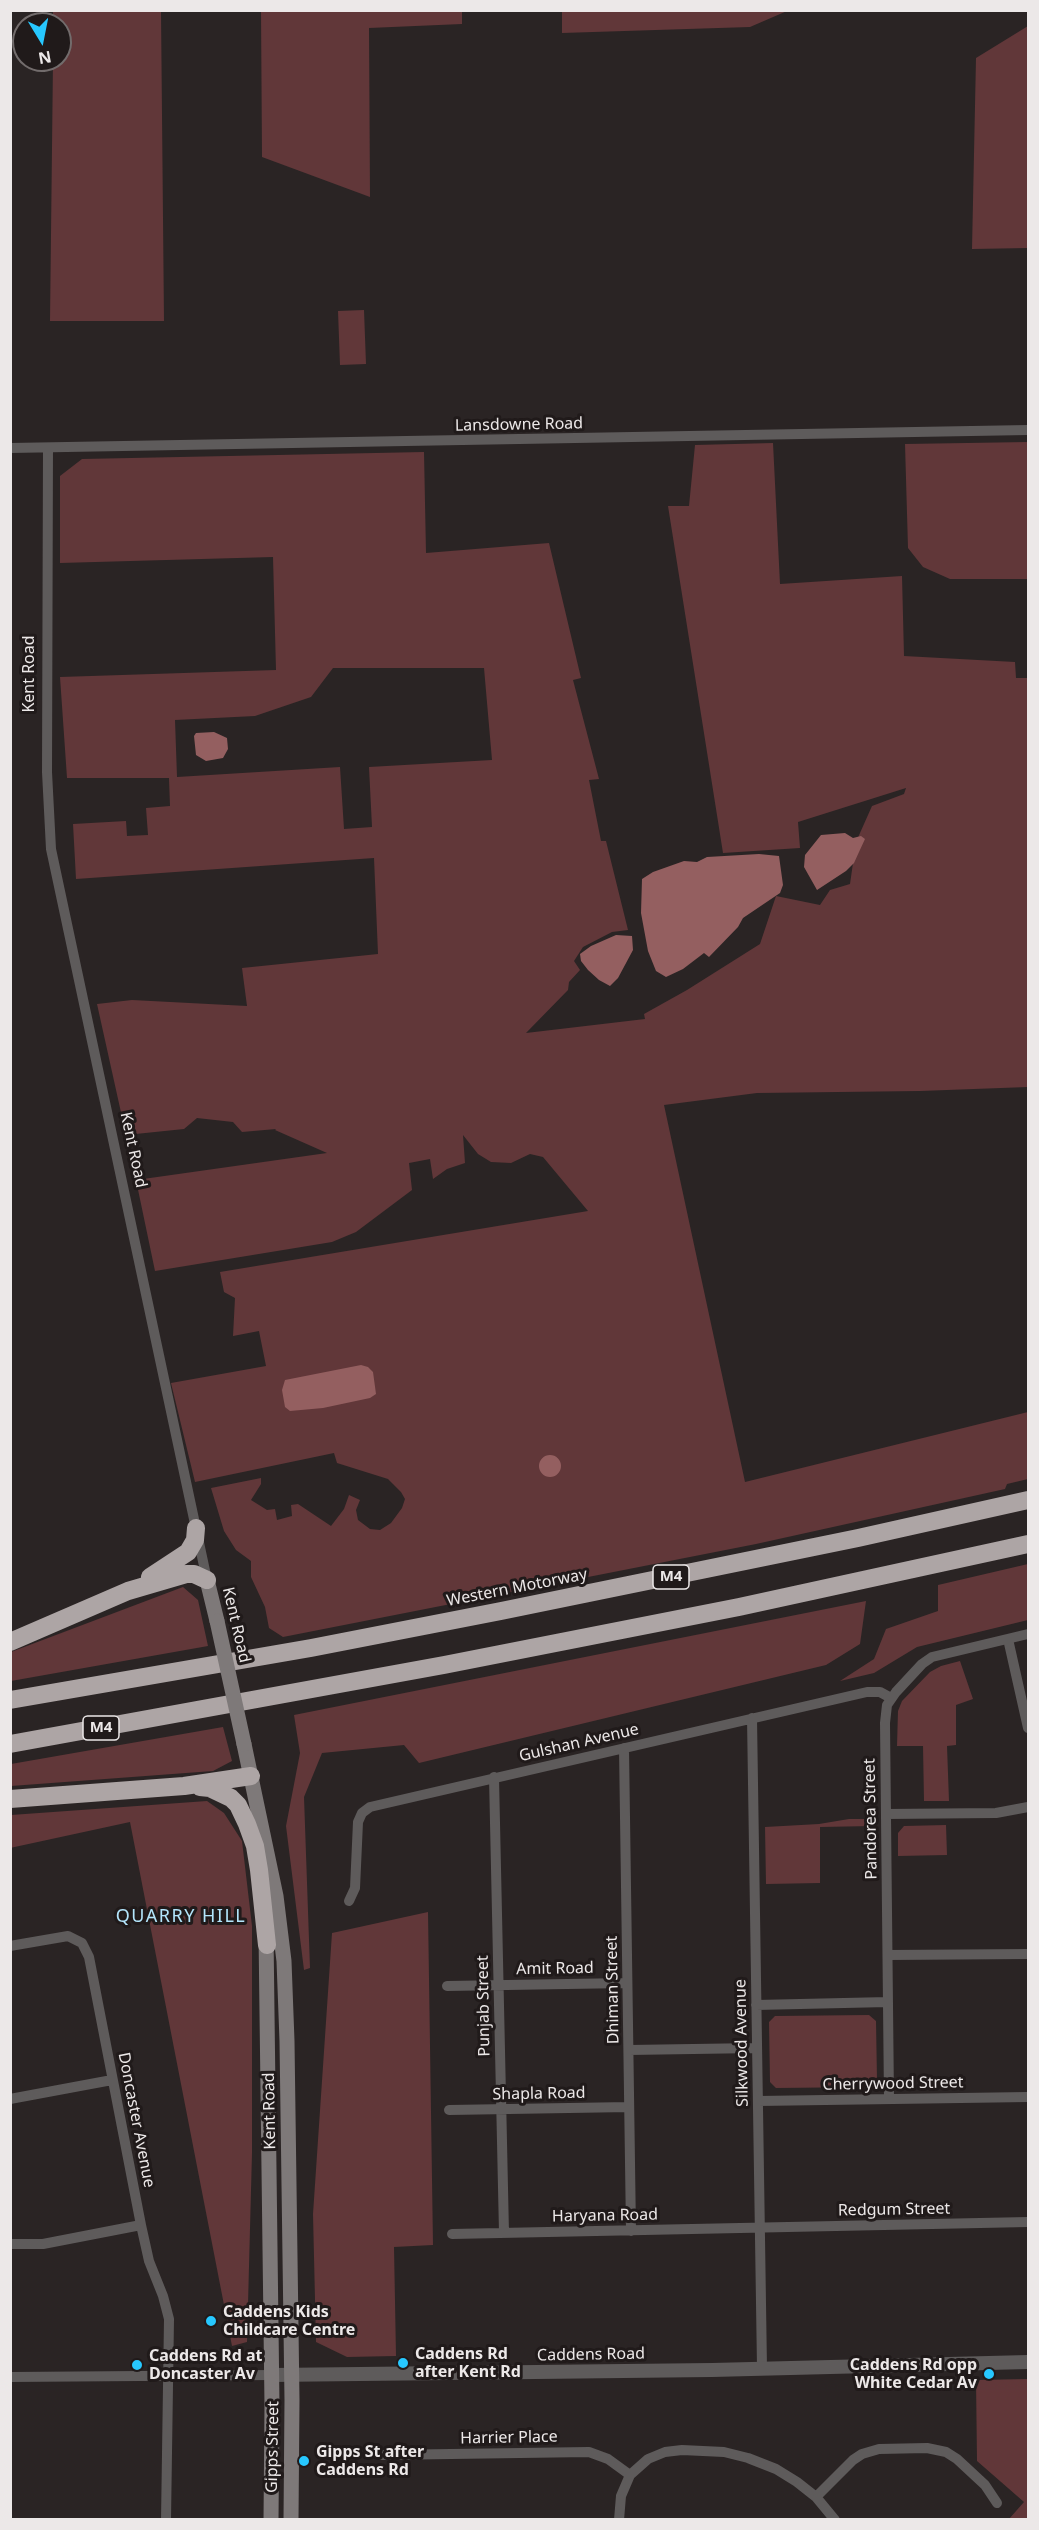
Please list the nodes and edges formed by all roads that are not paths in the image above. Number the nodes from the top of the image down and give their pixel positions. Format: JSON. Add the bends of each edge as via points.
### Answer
{"nodes":[{"id":1,"x":1029,"y":430,"type":"edge"},
{"id":2,"x":10,"y":448,"type":"edge"},
{"id":3,"x":48,"y":448,"type":"junction"},
{"id":4,"x":1029,"y":1500,"type":"edge"},
{"id":5,"x":196,"y":1528,"type":"junction"},
{"id":6,"x":1029,"y":1544,"type":"edge"},
{"id":7,"x":207,"y":1580,"type":"junction"},
{"id":8,"x":128,"y":1591,"type":"junction"},
{"id":9,"x":1029,"y":1634,"type":"edge"},
{"id":10,"x":1008,"y":1639,"type":"junction"},
{"id":11,"x":10,"y":1642,"type":"edge"},
{"id":12,"x":891,"y":1698,"type":"junction"},
{"id":13,"x":10,"y":1701,"type":"edge"},
{"id":14,"x":752,"y":1718,"type":"junction"},
{"id":15,"x":1029,"y":1728,"type":"edge"},
{"id":16,"x":10,"y":1744,"type":"edge"},
{"id":17,"x":624,"y":1748,"type":"junction"},
{"id":18,"x":251,"y":1776,"type":"junction"},
{"id":19,"x":494,"y":1777,"type":"junction"},
{"id":20,"x":184,"y":1786,"type":"junction"},
{"id":21,"x":10,"y":1799,"type":"edge"},
{"id":22,"x":1029,"y":1807,"type":"edge"},
{"id":23,"x":886,"y":1814,"type":"junction"},
{"id":24,"x":266,"y":1850,"type":"junction"},
{"id":25,"x":350,"y":1901,"type":"dead end"},
{"id":26,"x":267,"y":1945,"type":"junction"},
{"id":27,"x":10,"y":1946,"type":"edge"},
{"id":28,"x":1029,"y":1954,"type":"edge"},
{"id":29,"x":888,"y":1955,"type":"junction"},
{"id":30,"x":627,"y":1983,"type":"junction"},
{"id":31,"x":447,"y":1986,"type":"dead end"},
{"id":32,"x":498,"y":1986,"type":"junction"},
{"id":33,"x":888,"y":2002,"type":"junction"},
{"id":34,"x":756,"y":2005,"type":"junction"},
{"id":35,"x":757,"y":2048,"type":"junction"},
{"id":36,"x":628,"y":2050,"type":"junction"},
{"id":37,"x":112,"y":2080,"type":"junction"},
{"id":38,"x":1029,"y":2097,"type":"edge"},
{"id":39,"x":10,"y":2099,"type":"edge"},
{"id":40,"x":889,"y":2099,"type":"junction"},
{"id":41,"x":758,"y":2101,"type":"junction"},
{"id":42,"x":629,"y":2107,"type":"junction"},
{"id":43,"x":501,"y":2109,"type":"junction"},
{"id":44,"x":449,"y":2110,"type":"dead end"},
{"id":45,"x":1029,"y":2222,"type":"edge"},
{"id":46,"x":141,"y":2225,"type":"junction"},
{"id":47,"x":760,"y":2229,"type":"junction"},
{"id":48,"x":631,"y":2231,"type":"junction"},
{"id":49,"x":504,"y":2233,"type":"junction"},
{"id":50,"x":452,"y":2234,"type":"dead end"},
{"id":51,"x":10,"y":2244,"type":"edge"},
{"id":52,"x":1029,"y":2362,"type":"edge"},
{"id":53,"x":762,"y":2368,"type":"junction"},
{"id":54,"x":292,"y":2374,"type":"junction"},
{"id":55,"x":272,"y":2375,"type":"junction"},
{"id":56,"x":170,"y":2376,"type":"junction"},
{"id":57,"x":10,"y":2377,"type":"edge"},
{"id":58,"x":382,"y":2455,"type":"dead end"},
{"id":59,"x":630,"y":2475,"type":"junction"},
{"id":60,"x":816,"y":2497,"type":"junction"},
{"id":61,"x":997,"y":2503,"type":"dead end"},
{"id":62,"x":166,"y":2520,"type":"edge"},
{"id":63,"x":271,"y":2520,"type":"edge"},
{"id":64,"x":291,"y":2520,"type":"edge"},
{"id":65,"x":619,"y":2520,"type":"edge"},
{"id":66,"x":835,"y":2520,"type":"edge"}],
"edges":[{"from":1,"to":3,"type":"street","name":"Lansdowne Road"},
{"from":2,"to":3,"type":"street","name":"Lansdowne Road"},
{"from":3,"to":5,"type":"street","name":"Kent Road","via":[[47,772],[51,849]]},
{"from":4,"to":13,"type":"highway","name":"Western Motorway","number":"M4","via":[[490,1613]]},
{"from":5,"to":7,"type":"street","name":"Kent Road"},
{"from":5,"to":8,"type":"highway","via":[[188,1552]]},
{"from":6,"to":16,"type":"highway","number":"M4","via":[[456,1663]]},
{"from":7,"to":8,"type":"highway","via":[[186,1574]]},
{"from":7,"to":18,"type":"main road","name":"Kent Road","bridge":true},
{"from":8,"to":11,"type":"highway"},
{"from":9,"to":10,"type":"street"},
{"from":10,"to":12,"type":"street","via":[[932,1657]]},
{"from":10,"to":15,"type":"street"},
{"from":12,"to":14,"type":"street","name":"Gulshan Avenue","via":[[880,1692],[867,1692]]},
{"from":12,"to":23,"type":"street","name":"Pandorea Street","via":[[885,1720]]},
{"from":14,"to":17,"type":"street","name":"Gulshan Avenue"},
{"from":14,"to":34,"type":"street","name":"Silkwood Avenue"},
{"from":17,"to":19,"type":"street","name":"Gulshan Avenue"},
{"from":17,"to":30,"type":"street","name":"Dhiman Street"},
{"from":18,"to":20,"type":"highway"},
{"from":18,"to":24,"type":"main road","name":"Kent Road"},
{"from":19,"to":25,"type":"street","name":"Gulshan Avenue","via":[[364,1810],[358,1822],[355,1888]]},
{"from":19,"to":32,"type":"street","name":"Punjab Street"},
{"from":20,"to":21,"type":"highway"},
{"from":20,"to":26,"type":"highway","via":[[222,1792],[231,1797],[243,1814],[255,1846]]},
{"from":22,"to":23,"type":"street","via":[[996,1814]]},
{"from":23,"to":29,"type":"street","name":"Pandorea Street"},
{"from":24,"to":26,"type":"main road","name":"Kent Road"},
{"from":24,"to":54,"type":"main road","name":"Kent Road","via":[[281,1928],[286,2000]]},
{"from":26,"to":55,"type":"main road","name":"Kent Road"},
{"from":27,"to":37,"type":"street","name":"Doncaster Avenue","via":[[63,1936],[82,1943],[89,1957]]},
{"from":28,"to":29,"type":"street"},
{"from":29,"to":33,"type":"street","name":"Pandorea Street"},
{"from":30,"to":32,"type":"street","name":"Amit Road"},
{"from":30,"to":36,"type":"street","name":"Dhiman Street"},
{"from":31,"to":32,"type":"street","name":"Amit Road"},
{"from":32,"to":43,"type":"street","name":"Punjab Street"},
{"from":33,"to":34,"type":"street"},
{"from":33,"to":40,"type":"street","name":"Pandorea Street"},
{"from":34,"to":35,"type":"street","name":"Silkwood Avenue"},
{"from":35,"to":36,"type":"street"},
{"from":35,"to":41,"type":"street","name":"Silkwood Avenue"},
{"from":36,"to":42,"type":"street","name":"Dhiman Street"},
{"from":37,"to":39,"type":"street"},
{"from":37,"to":46,"type":"street","name":"Doncaster Avenue"},
{"from":38,"to":40,"type":"street","name":"Cherrywood Street"},
{"from":40,"to":41,"type":"street","name":"Cherrywood Street"},
{"from":41,"to":47,"type":"street","name":"Silkwood Avenue"},
{"from":42,"to":43,"type":"street","name":"Shapla Road"},
{"from":42,"to":48,"type":"street","name":"Dhiman Street"},
{"from":43,"to":44,"type":"street","name":"Shapla Road"},
{"from":43,"to":49,"type":"street","name":"Punjab Street"},
{"from":45,"to":47,"type":"street","name":"Redgum Street"},
{"from":46,"to":51,"type":"street","via":[[43,2244]]},
{"from":46,"to":56,"type":"street","name":"Doncaster Avenue","via":[[167,2310]]},
{"from":47,"to":48,"type":"street","name":"Haryana Road"},
{"from":47,"to":53,"type":"street","name":"Silkwood Avenue"},
{"from":48,"to":49,"type":"street","name":"Haryana Road"},
{"from":49,"to":50,"type":"street","name":"Haryana Road"},
{"from":52,"to":53,"type":"street","name":"Caddens Road"},
{"from":53,"to":54,"type":"street","name":"Caddens Road"},
{"from":54,"to":55,"type":"street","name":"Caddens Road"},
{"from":54,"to":64,"type":"main road","name":"Gipps Street"},
{"from":55,"to":56,"type":"street","name":"Caddens Road"},
{"from":55,"to":63,"type":"main road","name":"Gipps Street"},
{"from":56,"to":57,"type":"street","name":"Caddens Road"},
{"from":56,"to":62,"type":"street","name":"Doncaster Avenue"},
{"from":58,"to":59,"type":"street","name":"Harrier Place","via":[[589,2452],[608,2459]]},
{"from":59,"to":60,"type":"street","via":[[648,2459],[665,2452],[724,2452],[776,2469]]},
{"from":59,"to":65,"type":"street","via":[[621,2496]]},
{"from":60,"to":61,"type":"street","via":[[862,2454],[879,2449],[927,2448],[957,2459],[985,2485]]},
{"from":60,"to":66,"type":"street"}]}
